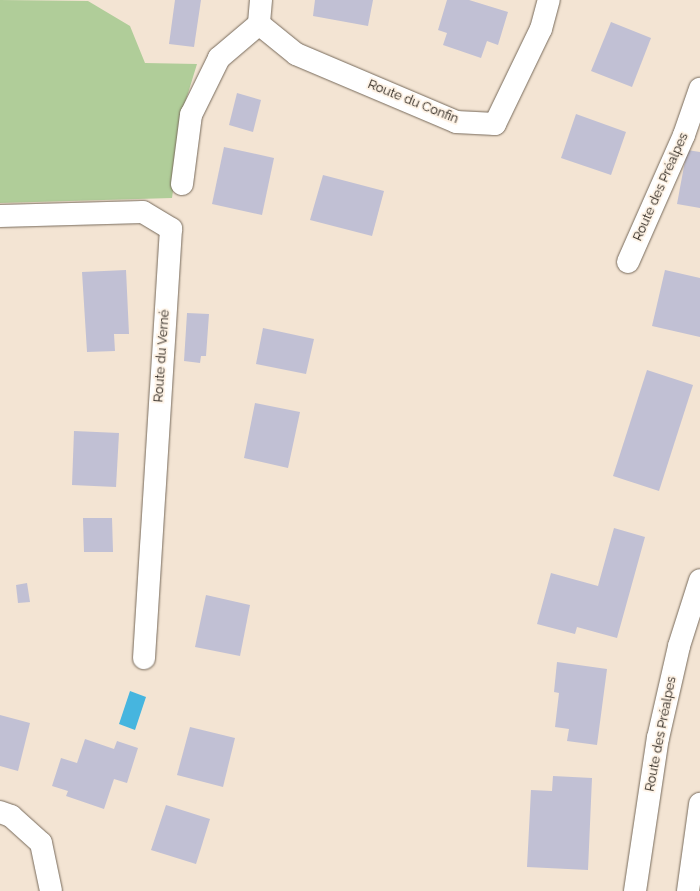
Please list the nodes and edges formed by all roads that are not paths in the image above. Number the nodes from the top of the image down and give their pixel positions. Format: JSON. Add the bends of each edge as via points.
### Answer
{"nodes":[{"id":1,"x":262,"y":0,"type":"edge"},
{"id":2,"x":549,"y":0,"type":"edge"},
{"id":3,"x":259,"y":24,"type":"junction"},
{"id":4,"x":700,"y":89,"type":"edge"},
{"id":5,"x":182,"y":184,"type":"dead end"},
{"id":6,"x":0,"y":216,"type":"edge"},
{"id":7,"x":628,"y":262,"type":"dead end"},
{"id":8,"x":700,"y":580,"type":"edge"},
{"id":9,"x":144,"y":658,"type":"dead end"},
{"id":10,"x":700,"y":804,"type":"edge"},
{"id":11,"x":0,"y":812,"type":"edge"},
{"id":12,"x":51,"y":891,"type":"edge"},
{"id":13,"x":635,"y":891,"type":"edge"},
{"id":14,"x":688,"y":891,"type":"edge"}],
"edges":[{"from":1,"to":3,"type":"street"},
{"from":2,"to":3,"type":"street","name":"Route du Confin","via":[[541,29],[495,124],[456,122],[296,54]]},
{"from":3,"to":5,"type":"street","via":[[219,58],[191,115]]},
{"from":4,"to":7,"type":"street","name":"Route des Préalpes","via":[[684,135]]},
{"from":6,"to":9,"type":"street","name":"Route du Verné","via":[[143,212],[171,229]]},
{"from":8,"to":13,"type":"street","name":"Route des Préalpes","via":[[679,646],[658,738]]},
{"from":10,"to":14,"type":"street"},
{"from":11,"to":12,"type":"street","via":[[11,816],[41,843]]}]}
